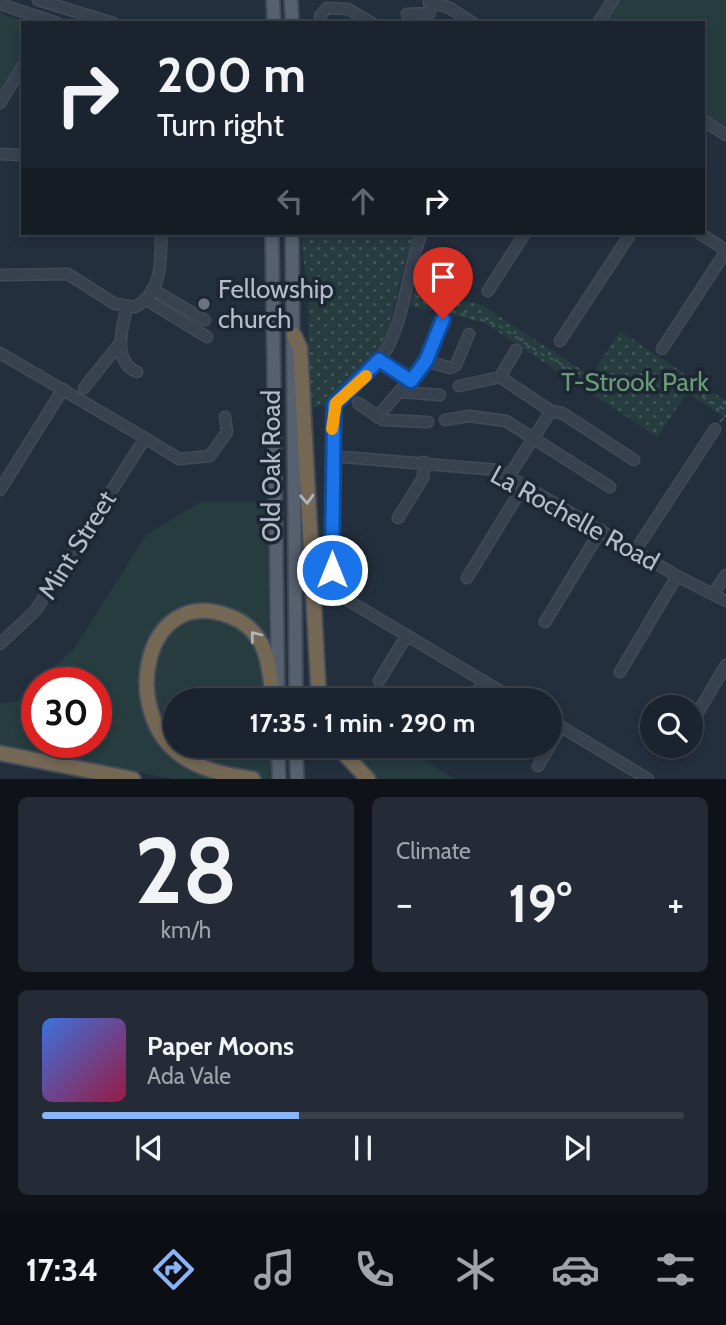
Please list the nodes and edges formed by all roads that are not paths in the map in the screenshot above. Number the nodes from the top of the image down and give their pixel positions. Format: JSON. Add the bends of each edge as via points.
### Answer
{"nodes":[{"id":1,"x":38,"y":0,"type":"edge"},
{"id":2,"x":273,"y":0,"type":"edge"},
{"id":3,"x":290,"y":0,"type":"edge"},
{"id":4,"x":613,"y":0,"type":"edge"},
{"id":5,"x":56,"y":3,"type":"edge"},
{"id":6,"x":0,"y":4,"type":"edge"},
{"id":7,"x":430,"y":10,"type":"edge"},
{"id":8,"x":407,"y":14,"type":"dead end"},
{"id":9,"x":320,"y":16,"type":"dead end"},
{"id":10,"x":48,"y":21,"type":"edge"},
{"id":11,"x":51,"y":21,"type":"edge"},
{"id":12,"x":107,"y":21,"type":"edge"},
{"id":13,"x":274,"y":21,"type":"edge"},
{"id":14,"x":292,"y":21,"type":"edge"},
{"id":15,"x":368,"y":21,"type":"edge"},
{"id":16,"x":470,"y":21,"type":"edge"},
{"id":17,"x":599,"y":21,"type":"edge"},
{"id":18,"x":21,"y":68,"type":"edge"},
{"id":19,"x":0,"y":103,"type":"edge"},
{"id":20,"x":705,"y":122,"type":"edge"},
{"id":21,"x":726,"y":135,"type":"edge"},
{"id":22,"x":0,"y":154,"type":"edge"},
{"id":23,"x":21,"y":155,"type":"edge"},
{"id":24,"x":160,"y":235,"type":"edge"},
{"id":25,"x":272,"y":235,"type":"edge"},
{"id":26,"x":292,"y":235,"type":"edge"},
{"id":27,"x":421,"y":235,"type":"edge"},
{"id":28,"x":525,"y":235,"type":"edge"},
{"id":29,"x":630,"y":235,"type":"edge"},
{"id":30,"x":702,"y":235,"type":"edge"},
{"id":31,"x":726,"y":251,"type":"edge"},
{"id":32,"x":0,"y":275,"type":"edge"},
{"id":33,"x":152,"y":289,"type":"junction"},
{"id":34,"x":488,"y":291,"type":"dead end"},
{"id":35,"x":145,"y":299,"type":"junction"},
{"id":36,"x":127,"y":307,"type":"junction"},
{"id":37,"x":443,"y":319,"type":"dead end"},
{"id":38,"x":205,"y":320,"type":"dead end"},
{"id":39,"x":469,"y":334,"type":"dead end"},
{"id":40,"x":294,"y":335,"type":"junction"},
{"id":41,"x":207,"y":337,"type":"dead end"},
{"id":42,"x":561,"y":341,"type":"dead end"},
{"id":43,"x":120,"y":343,"type":"junction"},
{"id":44,"x":662,"y":349,"type":"dead end"},
{"id":45,"x":516,"y":350,"type":"dead end"},
{"id":46,"x":0,"y":354,"type":"edge"},
{"id":47,"x":379,"y":360,"type":"junction"},
{"id":48,"x":426,"y":361,"type":"junction"},
{"id":49,"x":137,"y":372,"type":"dead end"},
{"id":50,"x":500,"y":377,"type":"junction"},
{"id":51,"x":411,"y":381,"type":"junction"},
{"id":52,"x":459,"y":386,"type":"dead end"},
{"id":53,"x":84,"y":388,"type":"dead end"},
{"id":54,"x":64,"y":389,"type":"junction"},
{"id":55,"x":401,"y":392,"type":"junction"},
{"id":56,"x":440,"y":395,"type":"dead end"},
{"id":57,"x":358,"y":403,"type":"dead end"},
{"id":58,"x":551,"y":411,"type":"junction"},
{"id":59,"x":225,"y":417,"type":"dead end"},
{"id":60,"x":377,"y":417,"type":"junction"},
{"id":61,"x":445,"y":421,"type":"dead end"},
{"id":62,"x":428,"y":422,"type":"dead end"},
{"id":63,"x":715,"y":429,"type":"dead end"},
{"id":64,"x":145,"y":438,"type":"junction"},
{"id":65,"x":533,"y":439,"type":"junction"},
{"id":66,"x":332,"y":456,"type":"junction"},
{"id":67,"x":634,"y":460,"type":"dead end"},
{"id":68,"x":424,"y":462,"type":"junction"},
{"id":69,"x":509,"y":476,"type":"junction"},
{"id":70,"x":524,"y":485,"type":"junction"},
{"id":71,"x":610,"y":487,"type":"dead end"},
{"id":72,"x":0,"y":490,"type":"edge"},
{"id":73,"x":398,"y":519,"type":"dead end"},
{"id":74,"x":601,"y":530,"type":"junction"},
{"id":75,"x":635,"y":551,"type":"junction"},
{"id":76,"x":726,"y":575,"type":"edge"},
{"id":77,"x":677,"y":576,"type":"junction"},
{"id":78,"x":467,"y":578,"type":"dead end"},
{"id":79,"x":713,"y":594,"type":"junction"},
{"id":80,"x":726,"y":601,"type":"edge"},
{"id":81,"x":545,"y":622,"type":"dead end"},
{"id":82,"x":407,"y":635,"type":"junction"},
{"id":83,"x":0,"y":644,"type":"edge"},
{"id":84,"x":726,"y":665,"type":"edge"},
{"id":85,"x":620,"y":672,"type":"dead end"},
{"id":86,"x":379,"y":681,"type":"dead end"},
{"id":87,"x":484,"y":681,"type":"junction"},
{"id":88,"x":273,"y":688,"type":"edge"},
{"id":89,"x":276,"y":688,"type":"edge"},
{"id":90,"x":296,"y":688,"type":"edge"},
{"id":91,"x":318,"y":688,"type":"edge"},
{"id":92,"x":480,"y":688,"type":"edge"},
{"id":93,"x":495,"y":688,"type":"edge"},
{"id":94,"x":703,"y":704,"type":"edge"},
{"id":95,"x":562,"y":728,"type":"edge"},
{"id":96,"x":163,"y":738,"type":"edge"},
{"id":97,"x":0,"y":753,"type":"edge"},
{"id":98,"x":185,"y":758,"type":"edge"},
{"id":99,"x":278,"y":758,"type":"edge"},
{"id":100,"x":296,"y":758,"type":"edge"},
{"id":101,"x":348,"y":758,"type":"edge"},
{"id":102,"x":542,"y":758,"type":"edge"},
{"id":103,"x":0,"y":761,"type":"edge"},
{"id":104,"x":537,"y":766,"type":"dead end"},
{"id":105,"x":297,"y":778,"type":"edge"},
{"id":106,"x":102,"y":779,"type":"edge"},
{"id":107,"x":133,"y":779,"type":"edge"},
{"id":108,"x":253,"y":779,"type":"edge"},
{"id":109,"x":279,"y":779,"type":"edge"},
{"id":110,"x":368,"y":779,"type":"edge"},
{"id":111,"x":648,"y":779,"type":"edge"}],
"edges":[{"from":1,"to":5,"type":"street"},
{"from":2,"to":13,"type":"main road"},
{"from":3,"to":14,"type":"main road"},
{"from":4,"to":17,"type":"street"},
{"from":5,"to":11,"type":"street"},
{"from":5,"to":12,"type":"street"},
{"from":6,"to":10,"type":"street"},
{"from":7,"to":8,"type":"street"},
{"from":7,"to":16,"type":"street","via":[[448,6]]},
{"from":9,"to":15,"type":"street","via":[[327,8],[342,8]]},
{"from":18,"to":19,"type":"street"},
{"from":20,"to":21,"type":"street"},
{"from":22,"to":23,"type":"street"},
{"from":24,"to":33,"type":"street","via":[[160,272]]},
{"from":25,"to":89,"type":"main road","name":"Old Oak Road"},
{"from":26,"to":40,"type":"main road","name":"Old Oak Road"},
{"from":27,"to":47,"type":"street","via":[[394,333]]},
{"from":28,"to":34,"type":"street"},
{"from":29,"to":42,"type":"street"},
{"from":30,"to":31,"type":"street"},
{"from":31,"to":44,"type":"street"},
{"from":32,"to":36,"type":"street","via":[[68,274]]},
{"from":33,"to":35,"type":"street"},
{"from":33,"to":38,"type":"street"},
{"from":35,"to":36,"type":"street"},
{"from":35,"to":41,"type":"street"},
{"from":36,"to":43,"type":"street"},
{"from":37,"to":48,"type":"street"},
{"from":39,"to":48,"type":"street","via":[[456,365]]},
{"from":40,"to":90,"type":"main road","name":"Old Oak Road"},
{"from":40,"to":91,"type":"highway","one_way":true,"via":[[300,348]]},
{"from":43,"to":49,"type":"street","via":[[125,362]]},
{"from":43,"to":53,"type":"street"},
{"from":45,"to":50,"type":"street"},
{"from":46,"to":54,"type":"street"},
{"from":47,"to":51,"type":"street"},
{"from":47,"to":66,"type":"street","via":[[334,405]]},
{"from":48,"to":51,"type":"street"},
{"from":50,"to":52,"type":"street"},
{"from":50,"to":58,"type":"street"},
{"from":51,"to":55,"type":"street"},
{"from":54,"to":64,"type":"street"},
{"from":54,"to":72,"type":"street"},
{"from":55,"to":56,"type":"street"},
{"from":55,"to":60,"type":"street"},
{"from":57,"to":60,"type":"street"},
{"from":58,"to":65,"type":"street"},
{"from":58,"to":67,"type":"street","via":[[562,413]]},
{"from":59,"to":64,"type":"street","via":[[227,432],[210,456],[179,459]]},
{"from":60,"to":62,"type":"street"},
{"from":61,"to":65,"type":"street","via":[[469,416],[503,420]]},
{"from":63,"to":75,"type":"street"},
{"from":64,"to":83,"type":"street","name":"Mint Street","via":[[39,606]]},
{"from":65,"to":69,"type":"street"},
{"from":65,"to":71,"type":"street"},
{"from":66,"to":68,"type":"street","name":"La Rochelle Road"},
{"from":66,"to":82,"type":"street","via":[[334,587],[344,598]]},
{"from":68,"to":69,"type":"street","name":"La Rochelle Road","via":[[489,467]]},
{"from":68,"to":73,"type":"street","via":[[423,478]]},
{"from":69,"to":70,"type":"street","name":"La Rochelle Road"},
{"from":70,"to":74,"type":"street","name":"La Rochelle Road"},
{"from":70,"to":78,"type":"street"},
{"from":74,"to":75,"type":"street","name":"La Rochelle Road"},
{"from":74,"to":81,"type":"street"},
{"from":75,"to":77,"type":"street","name":"La Rochelle Road"},
{"from":76,"to":79,"type":"street"},
{"from":77,"to":79,"type":"street","name":"La Rochelle Road"},
{"from":77,"to":85,"type":"street"},
{"from":79,"to":80,"type":"street","name":"La Rochelle Road"},
{"from":82,"to":86,"type":"street"},
{"from":82,"to":87,"type":"street"},
{"from":84,"to":94,"type":"street"},
{"from":87,"to":92,"type":"street"},
{"from":87,"to":93,"type":"street"},
{"from":88,"to":96,"type":"highway","one_way":true,"via":[[262,646],[239,620],[209,611],[185,615],[168,626],[147,664],[145,690],[151,717]]},
{"from":95,"to":111,"type":"street"},
{"from":97,"to":107,"type":"highway"},
{"from":98,"to":108,"type":"highway","one_way":true,"via":[[202,767]]},
{"from":99,"to":109,"type":"main road"},
{"from":100,"to":105,"type":"main road"},
{"from":101,"to":110,"type":"highway"},
{"from":102,"to":104,"type":"street"},
{"from":103,"to":106,"type":"highway"}]}
